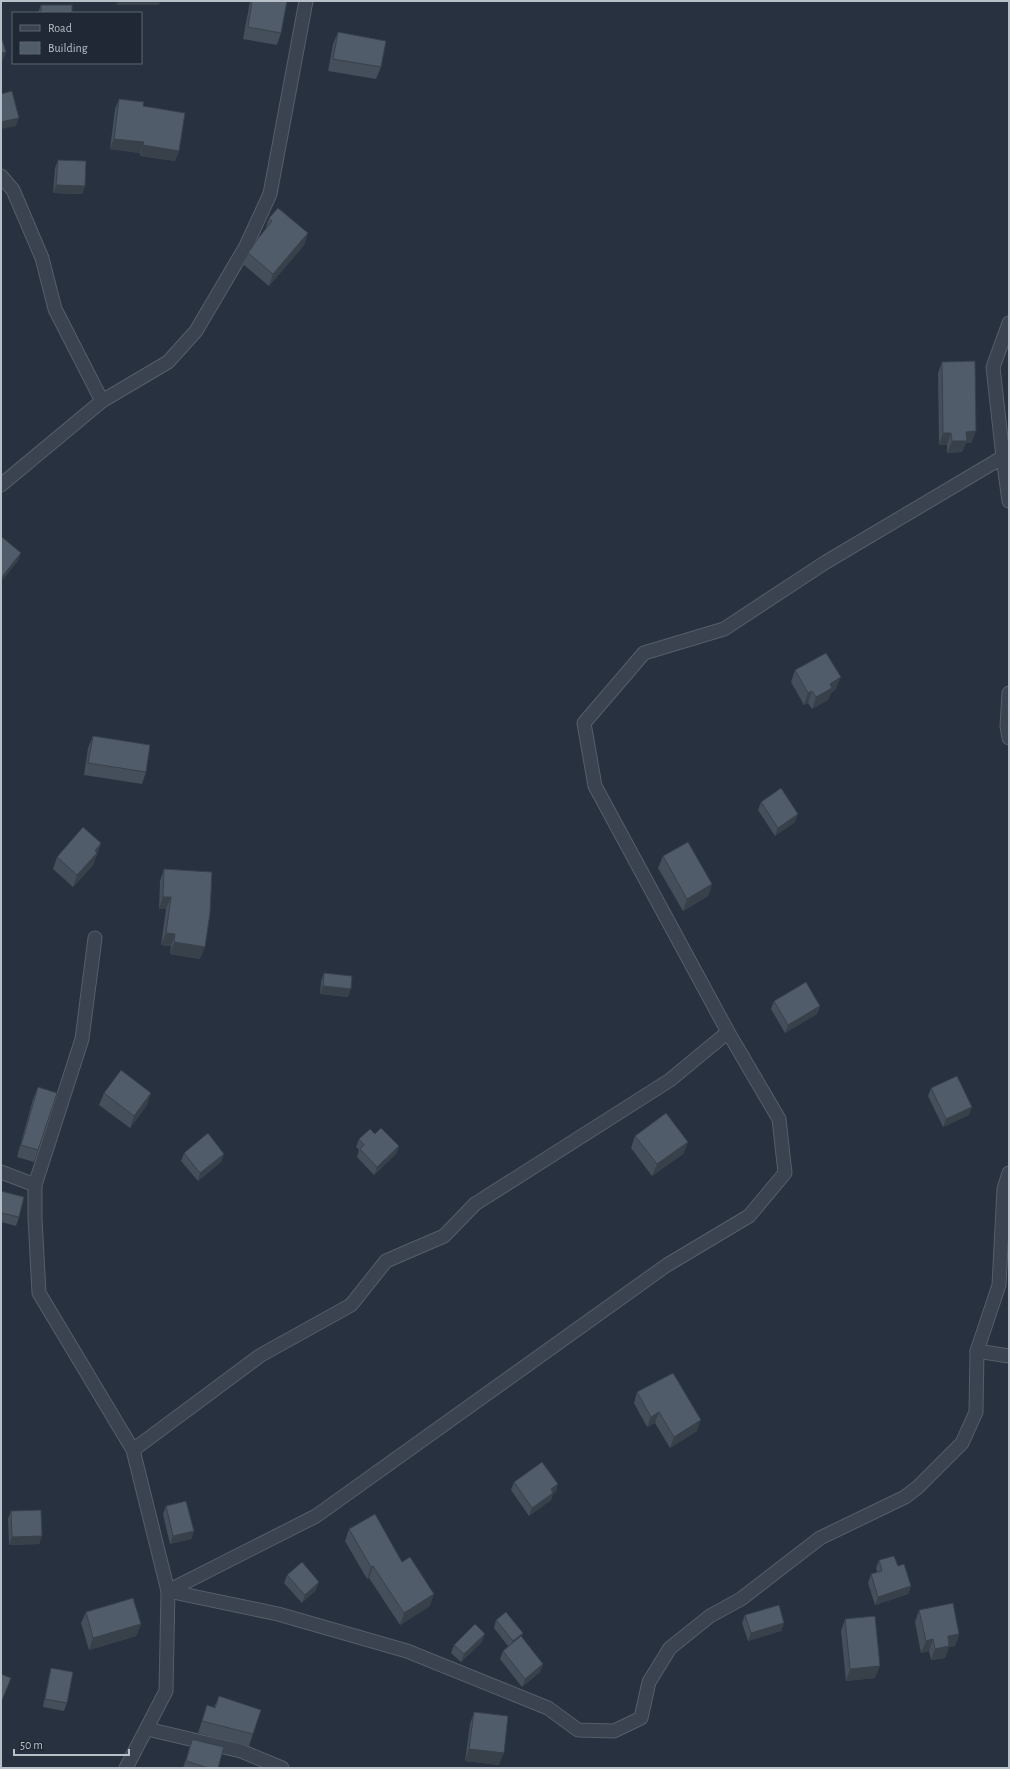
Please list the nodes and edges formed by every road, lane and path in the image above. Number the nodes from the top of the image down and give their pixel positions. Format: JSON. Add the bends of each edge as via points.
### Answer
{"nodes":[{"id":1,"x":306,"y":1,"type":"edge"},
{"id":2,"x":1,"y":176,"type":"edge"},
{"id":3,"x":1009,"y":323,"type":"edge"},
{"id":4,"x":102,"y":401,"type":"junction"},
{"id":5,"x":1006,"y":456,"type":"edge"},
{"id":6,"x":1,"y":485,"type":"edge"},
{"id":7,"x":1009,"y":501,"type":"edge"},
{"id":8,"x":1009,"y":694,"type":"edge"},
{"id":9,"x":1009,"y":738,"type":"edge"},
{"id":10,"x":95,"y":938,"type":"dead end"},
{"id":11,"x":728,"y":1032,"type":"junction"},
{"id":12,"x":1,"y":1172,"type":"edge"},
{"id":13,"x":1009,"y":1173,"type":"edge"},
{"id":14,"x":36,"y":1185,"type":"junction"},
{"id":15,"x":977,"y":1351,"type":"junction"},
{"id":16,"x":1009,"y":1356,"type":"edge"},
{"id":17,"x":133,"y":1450,"type":"junction"},
{"id":18,"x":168,"y":1591,"type":"junction"},
{"id":19,"x":147,"y":1729,"type":"junction"},
{"id":20,"x":126,"y":1768,"type":"edge"},
{"id":21,"x":282,"y":1768,"type":"edge"}],
"edges":[{"from":1,"to":4,"type":"street","via":[[270,194],[246,246],[196,331],[168,362]]},
{"from":2,"to":4,"type":"street","via":[[12,190],[42,258],[55,309]]},
{"from":3,"to":5,"type":"street","via":[[993,367]]},
{"from":4,"to":6,"type":"street"},
{"from":5,"to":7,"type":"street"},
{"from":5,"to":11,"type":"street","via":[[826,562],[724,629],[644,653],[584,723],[595,786]]},
{"from":8,"to":9,"type":"street"},
{"from":10,"to":14,"type":"street","via":[[82,1039]]},
{"from":11,"to":17,"type":"street","via":[[670,1080],[475,1204],[444,1236],[386,1261],[351,1305],[261,1355]]},
{"from":11,"to":18,"type":"street","via":[[779,1119],[785,1173],[749,1216],[667,1265],[316,1516]]},
{"from":12,"to":14,"type":"street"},
{"from":13,"to":15,"type":"street","via":[[1004,1189],[999,1285]]},
{"from":14,"to":17,"type":"street","via":[[39,1292]]},
{"from":15,"to":16,"type":"street"},
{"from":15,"to":18,"type":"street","via":[[976,1412],[962,1443],[918,1488],[905,1497],[820,1538],[740,1599],[710,1616],[670,1648],[649,1682],[641,1718],[614,1731],[578,1730],[548,1708],[407,1651],[278,1614]]},
{"from":17,"to":18,"type":"street"},
{"from":18,"to":19,"type":"street","via":[[166,1691]]},
{"from":19,"to":20,"type":"street"},
{"from":19,"to":21,"type":"street","via":[[241,1751]]}]}
